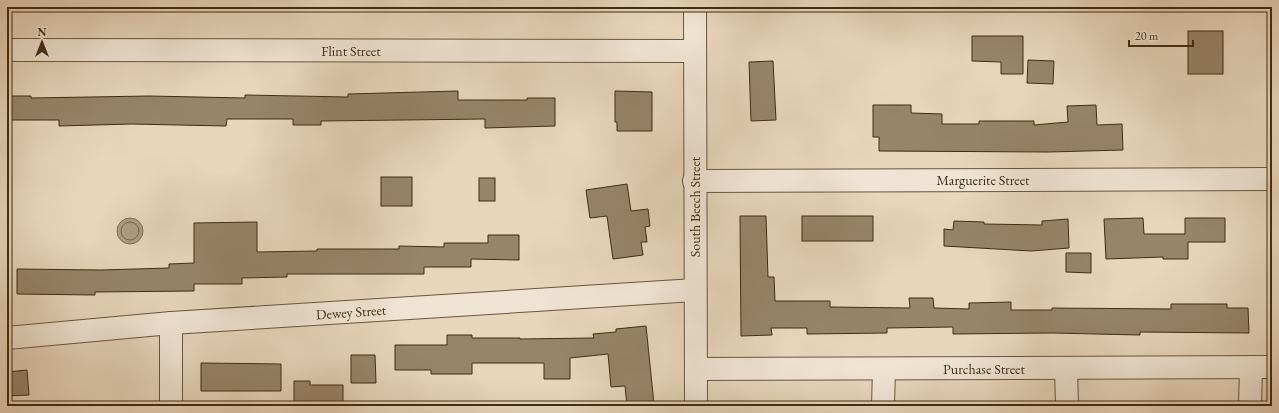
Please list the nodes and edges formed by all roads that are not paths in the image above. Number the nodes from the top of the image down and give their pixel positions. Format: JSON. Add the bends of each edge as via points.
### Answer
{"nodes":[{"id":1,"x":695,"y":7,"type":"edge"},
{"id":2,"x":7,"y":50,"type":"edge"},
{"id":3,"x":695,"y":52,"type":"junction"},
{"id":4,"x":1272,"y":179,"type":"edge"},
{"id":5,"x":694,"y":181,"type":"junction"},
{"id":6,"x":695,"y":290,"type":"junction"},
{"id":7,"x":171,"y":323,"type":"junction"},
{"id":8,"x":7,"y":338,"type":"edge"},
{"id":9,"x":1251,"y":367,"type":"junction"},
{"id":10,"x":1272,"y":367,"type":"edge"},
{"id":11,"x":1066,"y":368,"type":"junction"},
{"id":12,"x":696,"y":369,"type":"junction"},
{"id":13,"x":884,"y":369,"type":"junction"},
{"id":14,"x":171,"y":406,"type":"edge"},
{"id":15,"x":696,"y":406,"type":"edge"},
{"id":16,"x":883,"y":406,"type":"edge"},
{"id":17,"x":1067,"y":406,"type":"edge"},
{"id":18,"x":1250,"y":406,"type":"edge"}],
"edges":[{"from":1,"to":3,"type":"street","name":"South Beech Street"},
{"from":2,"to":3,"type":"street","name":"Flint Street"},
{"from":3,"to":5,"type":"street","name":"South Beech Street"},
{"from":4,"to":5,"type":"street","name":"Marguerite Street"},
{"from":5,"to":6,"type":"street","name":"South Beech Street"},
{"from":6,"to":7,"type":"street","name":"Dewey Street"},
{"from":6,"to":12,"type":"street","name":"South Beech Street"},
{"from":7,"to":8,"type":"street","name":"Dewey Street"},
{"from":7,"to":14,"type":"street"},
{"from":9,"to":10,"type":"street","name":"Purchase Street"},
{"from":9,"to":11,"type":"street","name":"Purchase Street"},
{"from":9,"to":18,"type":"street"},
{"from":11,"to":13,"type":"street","name":"Purchase Street"},
{"from":11,"to":17,"type":"street"},
{"from":12,"to":13,"type":"street","name":"Purchase Street"},
{"from":12,"to":15,"type":"street","name":"South Beech Street"},
{"from":13,"to":16,"type":"street"}]}
